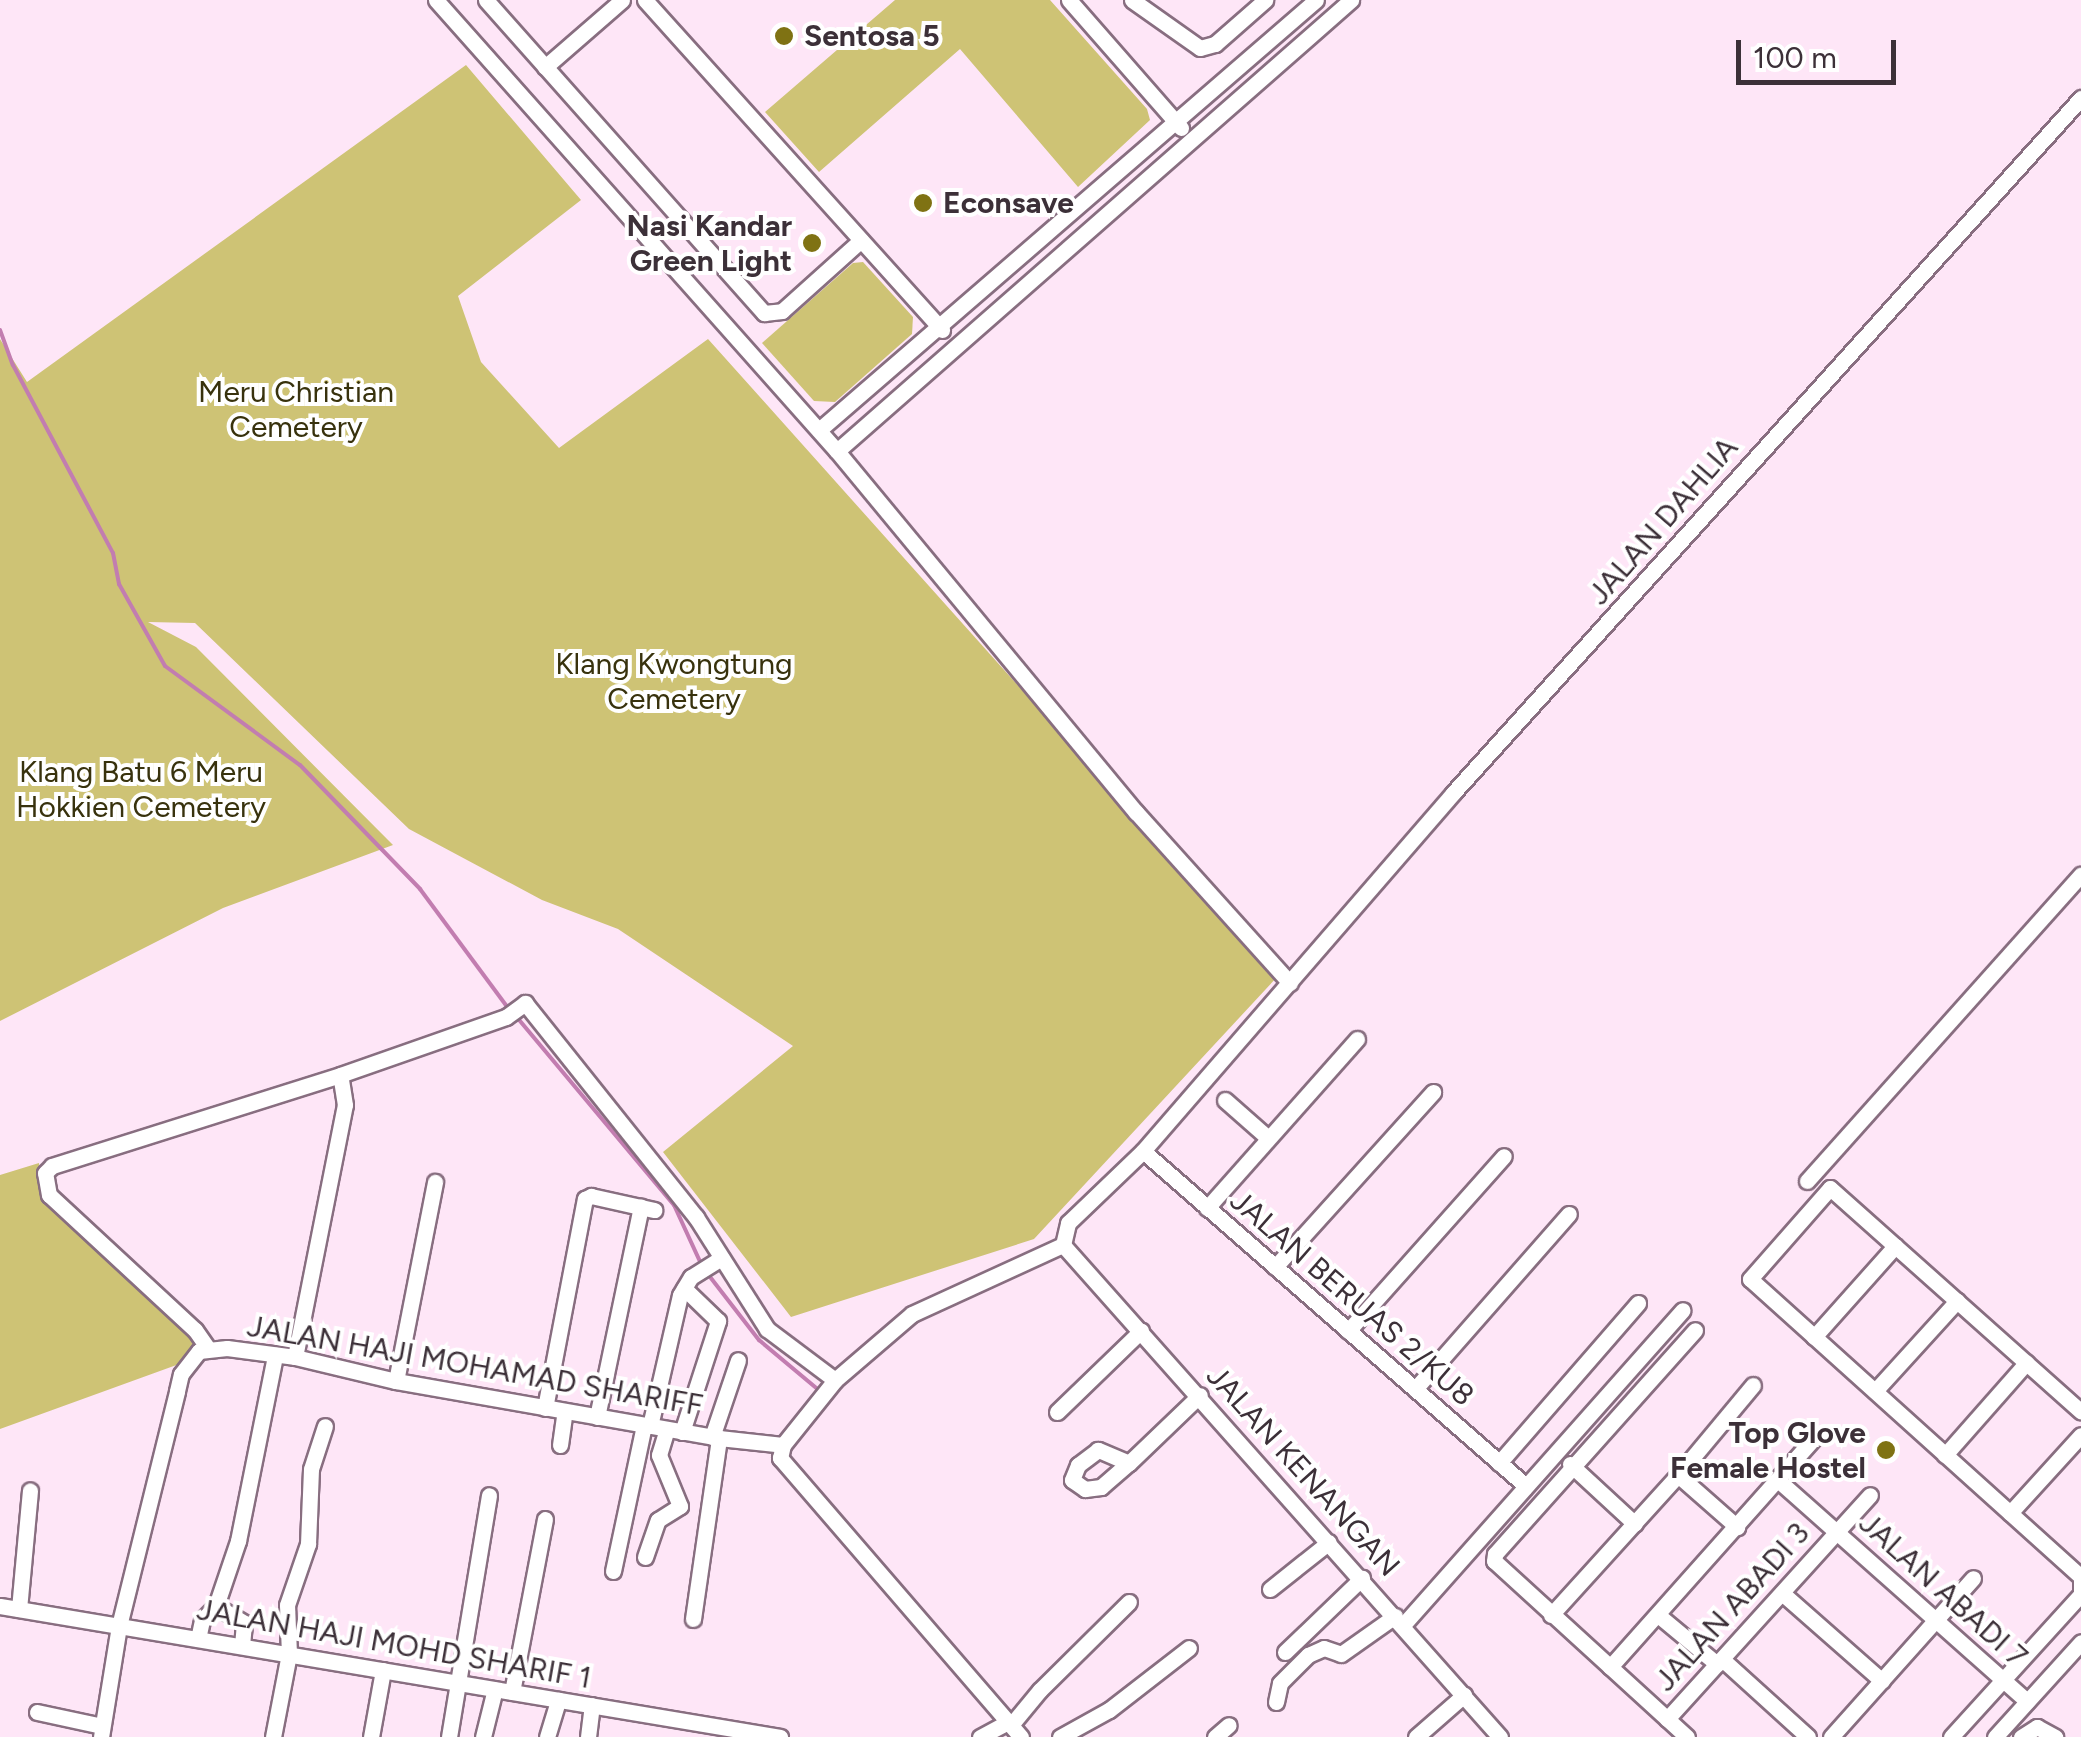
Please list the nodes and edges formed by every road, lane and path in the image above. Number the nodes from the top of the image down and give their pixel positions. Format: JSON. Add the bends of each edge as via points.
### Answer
{"nodes":[{"id":1,"x":436,"y":0,"type":"edge"},
{"id":2,"x":486,"y":0,"type":"edge"},
{"id":3,"x":622,"y":0,"type":"edge"},
{"id":4,"x":644,"y":0,"type":"edge"},
{"id":5,"x":1069,"y":0,"type":"edge"},
{"id":6,"x":1132,"y":0,"type":"edge"},
{"id":7,"x":1265,"y":0,"type":"edge"},
{"id":8,"x":1316,"y":0,"type":"edge"},
{"id":9,"x":1351,"y":0,"type":"edge"},
{"id":10,"x":546,"y":67,"type":"junction"},
{"id":11,"x":2081,"y":98,"type":"edge"},
{"id":12,"x":1175,"y":121,"type":"junction"},
{"id":13,"x":1190,"y":138,"type":"junction"},
{"id":14,"x":861,"y":240,"type":"junction"},
{"id":15,"x":938,"y":326,"type":"junction"},
{"id":16,"x":955,"y":344,"type":"junction"},
{"id":17,"x":819,"y":430,"type":"junction"},
{"id":18,"x":837,"y":451,"type":"junction"},
{"id":19,"x":2081,"y":875,"type":"edge"},
{"id":20,"x":1290,"y":983,"type":"junction"},
{"id":21,"x":1358,"y":1040,"type":"dead end"},
{"id":22,"x":340,"y":1075,"type":"junction"},
{"id":23,"x":1433,"y":1092,"type":"dead end"},
{"id":24,"x":1225,"y":1100,"type":"dead end"},
{"id":25,"x":1268,"y":1138,"type":"junction"},
{"id":26,"x":1143,"y":1151,"type":"junction"},
{"id":27,"x":1504,"y":1156,"type":"dead end"},
{"id":28,"x":1808,"y":1181,"type":"dead end"},
{"id":29,"x":435,"y":1182,"type":"dead end"},
{"id":30,"x":1207,"y":1208,"type":"junction"},
{"id":31,"x":1568,"y":1214,"type":"dead end"},
{"id":32,"x":1063,"y":1245,"type":"junction"},
{"id":33,"x":1895,"y":1246,"type":"junction"},
{"id":34,"x":711,"y":1264,"type":"junction"},
{"id":35,"x":1275,"y":1267,"type":"junction"},
{"id":36,"x":684,"y":1288,"type":"junction"},
{"id":37,"x":1957,"y":1301,"type":"junction"},
{"id":38,"x":1638,"y":1304,"type":"dead end"},
{"id":39,"x":1683,"y":1310,"type":"dead end"},
{"id":40,"x":1695,"y":1330,"type":"dead end"},
{"id":41,"x":1141,"y":1331,"type":"junction"},
{"id":42,"x":1348,"y":1331,"type":"junction"},
{"id":43,"x":1814,"y":1336,"type":"junction"},
{"id":44,"x":207,"y":1347,"type":"junction"},
{"id":45,"x":275,"y":1355,"type":"junction"},
{"id":46,"x":295,"y":1357,"type":"junction"},
{"id":47,"x":738,"y":1360,"type":"dead end"},
{"id":48,"x":2026,"y":1363,"type":"junction"},
{"id":49,"x":396,"y":1382,"type":"junction"},
{"id":50,"x":1753,"y":1384,"type":"dead end"},
{"id":51,"x":829,"y":1388,"type":"junction"},
{"id":52,"x":1415,"y":1390,"type":"junction"},
{"id":53,"x":1875,"y":1391,"type":"junction"},
{"id":54,"x":1200,"y":1395,"type":"junction"},
{"id":55,"x":545,"y":1408,"type":"junction"},
{"id":56,"x":565,"y":1411,"type":"junction"},
{"id":57,"x":1056,"y":1412,"type":"dead end"},
{"id":58,"x":2081,"y":1412,"type":"edge"},
{"id":59,"x":597,"y":1417,"type":"junction"},
{"id":60,"x":325,"y":1426,"type":"dead end"},
{"id":61,"x":661,"y":1428,"type":"junction"},
{"id":62,"x":1816,"y":1436,"type":"dead end"},
{"id":63,"x":2081,"y":1436,"type":"edge"},
{"id":64,"x":715,"y":1438,"type":"junction"},
{"id":65,"x":560,"y":1444,"type":"dead end"},
{"id":66,"x":783,"y":1445,"type":"junction"},
{"id":67,"x":1556,"y":1452,"type":"junction"},
{"id":68,"x":1945,"y":1454,"type":"junction"},
{"id":69,"x":1129,"y":1463,"type":"dead end"},
{"id":70,"x":1499,"y":1463,"type":"junction"},
{"id":71,"x":1575,"y":1468,"type":"junction"},
{"id":72,"x":1678,"y":1475,"type":"junction"},
{"id":73,"x":1778,"y":1480,"type":"junction"},
{"id":74,"x":1526,"y":1486,"type":"junction"},
{"id":75,"x":30,"y":1491,"type":"dead end"},
{"id":76,"x":1870,"y":1495,"type":"dead end"},
{"id":77,"x":489,"y":1496,"type":"dead end"},
{"id":78,"x":2010,"y":1513,"type":"junction"},
{"id":79,"x":545,"y":1519,"type":"dead end"},
{"id":80,"x":1635,"y":1524,"type":"junction"},
{"id":81,"x":1737,"y":1527,"type":"junction"},
{"id":82,"x":1836,"y":1532,"type":"junction"},
{"id":83,"x":1330,"y":1542,"type":"junction"},
{"id":84,"x":644,"y":1557,"type":"dead end"},
{"id":85,"x":613,"y":1571,"type":"dead end"},
{"id":86,"x":2081,"y":1575,"type":"edge"},
{"id":87,"x":1362,"y":1578,"type":"junction"},
{"id":88,"x":1973,"y":1578,"type":"dead end"},
{"id":89,"x":1270,"y":1589,"type":"dead end"},
{"id":90,"x":1782,"y":1593,"type":"junction"},
{"id":91,"x":1129,"y":1602,"type":"dead end"},
{"id":92,"x":0,"y":1606,"type":"edge"},
{"id":93,"x":216,"y":1606,"type":"junction"},
{"id":94,"x":18,"y":1609,"type":"junction"},
{"id":95,"x":1551,"y":1615,"type":"junction"},
{"id":96,"x":1658,"y":1615,"type":"junction"},
{"id":97,"x":2059,"y":1618,"type":"junction"},
{"id":98,"x":693,"y":1619,"type":"dead end"},
{"id":99,"x":1399,"y":1621,"type":"junction"},
{"id":100,"x":1936,"y":1621,"type":"junction"},
{"id":101,"x":119,"y":1626,"type":"junction"},
{"id":102,"x":198,"y":1639,"type":"junction"},
{"id":103,"x":2080,"y":1645,"type":"edge"},
{"id":104,"x":242,"y":1646,"type":"junction"},
{"id":105,"x":1188,"y":1648,"type":"dead end"},
{"id":106,"x":1285,"y":1652,"type":"dead end"},
{"id":107,"x":288,"y":1654,"type":"junction"},
{"id":108,"x":1720,"y":1662,"type":"junction"},
{"id":109,"x":1610,"y":1667,"type":"junction"},
{"id":110,"x":383,"y":1670,"type":"junction"},
{"id":111,"x":2002,"y":1679,"type":"junction"},
{"id":112,"x":1882,"y":1680,"type":"junction"},
{"id":113,"x":458,"y":1683,"type":"junction"},
{"id":114,"x":504,"y":1690,"type":"junction"},
{"id":115,"x":1464,"y":1695,"type":"junction"},
{"id":116,"x":558,"y":1700,"type":"junction"},
{"id":117,"x":2027,"y":1701,"type":"junction"},
{"id":118,"x":1276,"y":1702,"type":"dead end"},
{"id":119,"x":592,"y":1705,"type":"junction"},
{"id":120,"x":37,"y":1712,"type":"dead end"},
{"id":121,"x":1667,"y":1719,"type":"junction"},
{"id":122,"x":1229,"y":1725,"type":"dead end"},
{"id":123,"x":1013,"y":1728,"type":"edge"},
{"id":124,"x":101,"y":1732,"type":"edge"},
{"id":125,"x":747,"y":1734,"type":"edge"},
{"id":126,"x":2052,"y":1734,"type":"edge"},
{"id":127,"x":273,"y":1737,"type":"edge"},
{"id":128,"x":372,"y":1737,"type":"edge"},
{"id":129,"x":450,"y":1737,"type":"edge"},
{"id":130,"x":484,"y":1737,"type":"edge"},
{"id":131,"x":547,"y":1737,"type":"edge"},
{"id":132,"x":588,"y":1737,"type":"edge"},
{"id":133,"x":780,"y":1737,"type":"edge"},
{"id":134,"x":980,"y":1737,"type":"edge"},
{"id":135,"x":1060,"y":1737,"type":"edge"},
{"id":136,"x":1215,"y":1737,"type":"edge"},
{"id":137,"x":1416,"y":1737,"type":"edge"},
{"id":138,"x":1500,"y":1737,"type":"edge"},
{"id":139,"x":1687,"y":1737,"type":"edge"},
{"id":140,"x":1808,"y":1737,"type":"edge"},
{"id":141,"x":1832,"y":1737,"type":"edge"},
{"id":142,"x":1951,"y":1737,"type":"edge"},
{"id":143,"x":1995,"y":1737,"type":"edge"},
{"id":144,"x":2021,"y":1737,"type":"edge"}],
"edges":[{"from":1,"to":17,"type":"street"},
{"from":2,"to":10,"type":"street"},
{"from":3,"to":10,"type":"street"},
{"from":4,"to":14,"type":"street"},
{"from":5,"to":12,"type":"street"},
{"from":6,"to":7,"type":"street","via":[[1200,48],[1215,44]]},
{"from":8,"to":12,"type":"street"},
{"from":9,"to":13,"type":"street"},
{"from":10,"to":14,"type":"street","via":[[764,314],[774,314]]},
{"from":11,"to":20,"type":"street","name":"JALAN DAHLIA","via":[[1453,793]]},
{"from":12,"to":13,"type":"street"},
{"from":12,"to":15,"type":"street"},
{"from":13,"to":16,"type":"street"},
{"from":14,"to":15,"type":"street"},
{"from":15,"to":16,"type":"street"},
{"from":15,"to":17,"type":"street"},
{"from":16,"to":18,"type":"street"},
{"from":17,"to":18,"type":"street"},
{"from":18,"to":20,"type":"street","via":[[1136,812]]},
{"from":19,"to":28,"type":"street"},
{"from":20,"to":26,"type":"street","name":"JALAN DAHLIA"},
{"from":21,"to":25,"type":"street"},
{"from":22,"to":34,"type":"street","via":[[511,1014],[525,1003],[652,1160]]},
{"from":22,"to":44,"type":"street","via":[[64,1160],[44,1174],[49,1195],[63,1210]]},
{"from":22,"to":46,"type":"street","via":[[345,1105]]},
{"from":23,"to":35,"type":"street"},
{"from":24,"to":25,"type":"street"},
{"from":25,"to":30,"type":"street"},
{"from":26,"to":30,"type":"street","name":"JALAN BERUAS 2/KU8"},
{"from":26,"to":32,"type":"street","name":"JALAN DAHLIA","via":[[1068,1223]]},
{"from":27,"to":42,"type":"street"},
{"from":29,"to":49,"type":"street"},
{"from":30,"to":35,"type":"street","name":"JALAN BERUAS 2/KU8"},
{"from":31,"to":52,"type":"street"},
{"from":32,"to":41,"type":"street","name":"JALAN KENANGAN"},
{"from":32,"to":51,"type":"street","via":[[912,1314]]},
{"from":33,"to":37,"type":"street"},
{"from":33,"to":43,"type":"street"},
{"from":33,"to":43,"type":"street","via":[[1830,1188],[1750,1279]]},
{"from":34,"to":36,"type":"street"},
{"from":34,"to":51,"type":"street"},
{"from":35,"to":42,"type":"street","name":"JALAN BERUAS 2/KU8"},
{"from":36,"to":61,"type":"street"},
{"from":36,"to":61,"type":"street","via":[[718,1321]]},
{"from":37,"to":48,"type":"street"},
{"from":37,"to":53,"type":"street"},
{"from":38,"to":70,"type":"street"},
{"from":39,"to":67,"type":"street"},
{"from":40,"to":71,"type":"street"},
{"from":41,"to":54,"type":"street","name":"JALAN KENANGAN"},
{"from":41,"to":57,"type":"street"},
{"from":42,"to":52,"type":"street","name":"JALAN BERUAS 2/KU8"},
{"from":43,"to":53,"type":"street"},
{"from":44,"to":45,"type":"street","name":"JALAN HAJI MOHAMAD SHARIFF"},
{"from":44,"to":101,"type":"street","name":"JALAN HAJI MOHAMAD SHARIFF","via":[[182,1374]]},
{"from":45,"to":46,"type":"street","name":"JALAN HAJI MOHAMAD SHARIFF"},
{"from":45,"to":93,"type":"street","via":[[241,1530]]},
{"from":46,"to":49,"type":"street","name":"JALAN HAJI MOHAMAD SHARIFF"},
{"from":47,"to":64,"type":"street"},
{"from":48,"to":58,"type":"street"},
{"from":48,"to":68,"type":"street"},
{"from":49,"to":55,"type":"street","name":"JALAN HAJI MOHAMAD SHARIFF"},
{"from":50,"to":72,"type":"street"},
{"from":51,"to":66,"type":"street"},
{"from":52,"to":70,"type":"street","name":"JALAN BERUAS 2/KU8"},
{"from":53,"to":68,"type":"street"},
{"from":54,"to":69,"type":"street"},
{"from":54,"to":83,"type":"street","name":"JALAN KENANGAN"},
{"from":55,"to":56,"type":"street","name":"JALAN HAJI MOHAMAD SHARIFF"},
{"from":55,"to":59,"type":"street","via":[[585,1199],[591,1196],[647,1209]]},
{"from":56,"to":59,"type":"street","name":"JALAN HAJI MOHAMAD SHARIFF"},
{"from":56,"to":65,"type":"street"},
{"from":59,"to":61,"type":"street","name":"JALAN HAJI MOHAMAD SHARIFF"},
{"from":60,"to":107,"type":"street","via":[[311,1469],[308,1544],[288,1605]]},
{"from":61,"to":64,"type":"street","name":"JALAN HAJI MOHAMAD SHARIFF"},
{"from":61,"to":84,"type":"street","via":[[659,1454],[680,1506],[660,1518]]},
{"from":61,"to":85,"type":"street"},
{"from":62,"to":73,"type":"street"},
{"from":63,"to":78,"type":"street"},
{"from":64,"to":66,"type":"street","name":"JALAN HAJI MOHAMAD SHARIFF"},
{"from":64,"to":98,"type":"street"},
{"from":66,"to":123,"type":"street","via":[[784,1468]]},
{"from":67,"to":71,"type":"street"},
{"from":67,"to":74,"type":"street"},
{"from":68,"to":78,"type":"street"},
{"from":70,"to":74,"type":"street","name":"JALAN BERUAS 2/KU8"},
{"from":71,"to":80,"type":"street"},
{"from":71,"to":95,"type":"street","via":[[1495,1554],[1498,1567]]},
{"from":72,"to":80,"type":"street"},
{"from":72,"to":81,"type":"street"},
{"from":73,"to":81,"type":"street"},
{"from":73,"to":82,"type":"street","name":"JALAN ABADI 7"},
{"from":74,"to":99,"type":"street"},
{"from":75,"to":94,"type":"street"},
{"from":76,"to":82,"type":"street","name":"JALAN ABADI 3"},
{"from":77,"to":113,"type":"street"},
{"from":78,"to":86,"type":"street"},
{"from":79,"to":114,"type":"street"},
{"from":80,"to":95,"type":"street"},
{"from":81,"to":96,"type":"street"},
{"from":82,"to":90,"type":"street","name":"JALAN ABADI 3"},
{"from":82,"to":100,"type":"street","name":"JALAN ABADI 7"},
{"from":83,"to":87,"type":"street","name":"JALAN KENANGAN"},
{"from":83,"to":89,"type":"street"},
{"from":86,"to":97,"type":"street","via":[[2081,1594]]},
{"from":87,"to":99,"type":"street","name":"JALAN KENANGAN"},
{"from":87,"to":106,"type":"street"},
{"from":88,"to":100,"type":"street"},
{"from":90,"to":108,"type":"street","name":"JALAN ABADI 3"},
{"from":90,"to":112,"type":"street"},
{"from":91,"to":123,"type":"street","via":[[1040,1690]]},
{"from":92,"to":94,"type":"street","name":"JALAN HAJI MOHD SHARIF 1"},
{"from":93,"to":102,"type":"street","via":[[202,1620]]},
{"from":93,"to":104,"type":"street","via":[[244,1623]]},
{"from":94,"to":101,"type":"street","name":"JALAN HAJI MOHD SHARIF 1"},
{"from":95,"to":109,"type":"street"},
{"from":96,"to":108,"type":"street"},
{"from":96,"to":109,"type":"street"},
{"from":97,"to":103,"type":"street"},
{"from":97,"to":111,"type":"street"},
{"from":99,"to":115,"type":"street","name":"JALAN KENANGAN"},
{"from":99,"to":118,"type":"street","via":[[1341,1654],[1324,1648],[1308,1656],[1280,1684]]},
{"from":100,"to":111,"type":"street","name":"JALAN ABADI 7"},
{"from":100,"to":112,"type":"street"},
{"from":101,"to":102,"type":"street","name":"JALAN HAJI MOHD SHARIF 1"},
{"from":101,"to":124,"type":"street","name":"JALAN HAJI MOHAMAD SHARIFF"},
{"from":102,"to":104,"type":"street","name":"JALAN HAJI MOHD SHARIF 1"},
{"from":103,"to":117,"type":"street"},
{"from":104,"to":107,"type":"street","name":"JALAN HAJI MOHD SHARIF 1"},
{"from":105,"to":135,"type":"street","via":[[1109,1710]]},
{"from":107,"to":110,"type":"street","name":"JALAN HAJI MOHD SHARIF 1"},
{"from":107,"to":127,"type":"street"},
{"from":108,"to":121,"type":"street","name":"JALAN ABADI 3"},
{"from":108,"to":140,"type":"street"},
{"from":109,"to":121,"type":"street"},
{"from":110,"to":113,"type":"street","name":"JALAN HAJI MOHD SHARIF 1"},
{"from":110,"to":128,"type":"street"},
{"from":111,"to":117,"type":"street","name":"JALAN ABADI 7"},
{"from":111,"to":142,"type":"street"},
{"from":112,"to":141,"type":"street"},
{"from":113,"to":114,"type":"street","name":"JALAN HAJI MOHD SHARIF 1"},
{"from":113,"to":129,"type":"street"},
{"from":114,"to":116,"type":"street","name":"JALAN HAJI MOHD SHARIF 1"},
{"from":114,"to":130,"type":"street"},
{"from":115,"to":137,"type":"street"},
{"from":115,"to":138,"type":"street","name":"JALAN KENANGAN"},
{"from":116,"to":119,"type":"street","name":"JALAN HAJI MOHD SHARIF 1"},
{"from":116,"to":131,"type":"street"},
{"from":117,"to":143,"type":"street"},
{"from":119,"to":125,"type":"street","name":"JALAN HAJI MOHD SHARIF 1"},
{"from":119,"to":132,"type":"street"},
{"from":120,"to":124,"type":"street"},
{"from":121,"to":139,"type":"street"},
{"from":122,"to":136,"type":"street"},
{"from":123,"to":134,"type":"street"},
{"from":125,"to":133,"type":"street","name":"JALAN HAJI MOHD SHARIF 1"},
{"from":126,"to":144,"type":"street","via":[[2038,1727]]}]}
